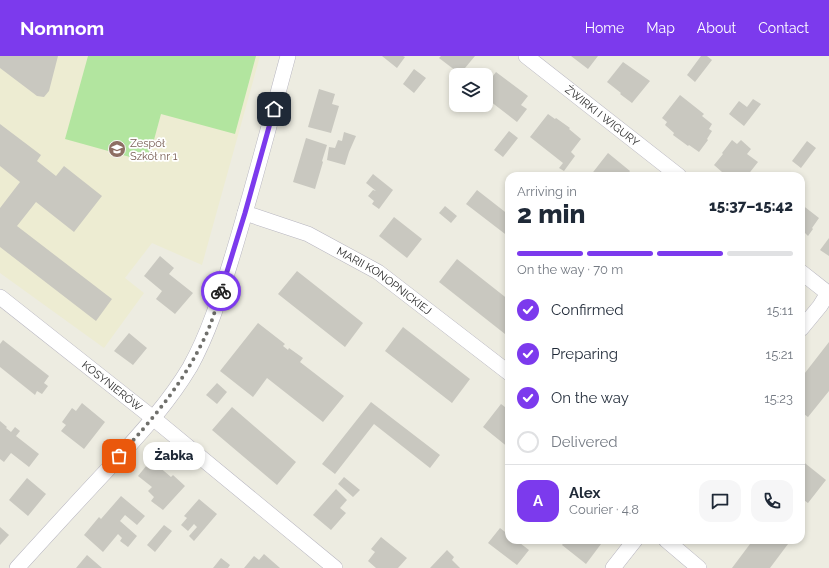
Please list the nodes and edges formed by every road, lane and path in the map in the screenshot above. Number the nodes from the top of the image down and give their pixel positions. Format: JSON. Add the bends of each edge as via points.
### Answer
{"nodes":[{"id":1,"x":288,"y":56,"type":"edge"},
{"id":2,"x":526,"y":56,"type":"edge"},
{"id":3,"x":674,"y":172,"type":"edge"},
{"id":4,"x":245,"y":213,"type":"junction"},
{"id":5,"x":805,"y":275,"type":"edge"},
{"id":6,"x":828,"y":293,"type":"edge"},
{"id":7,"x":1,"y":299,"type":"edge"},
{"id":8,"x":805,"y":324,"type":"edge"},
{"id":9,"x":505,"y":370,"type":"edge"},
{"id":10,"x":153,"y":418,"type":"junction"},
{"id":11,"x":632,"y":544,"type":"edge"},
{"id":12,"x":671,"y":544,"type":"edge"},
{"id":13,"x":17,"y":568,"type":"edge"},
{"id":14,"x":335,"y":568,"type":"edge"},
{"id":15,"x":613,"y":568,"type":"edge"},
{"id":16,"x":699,"y":568,"type":"edge"}],
"edges":[{"from":1,"to":4,"type":"street"},
{"from":2,"to":3,"type":"street","name":"ŻWIRKI I WIGURY"},
{"from":4,"to":9,"type":"street","name":"MARII KONOPNICKIEJ","via":[[308,234],[378,272]]},
{"from":4,"to":10,"type":"street","via":[[203,342],[178,386]]},
{"from":5,"to":6,"type":"street"},
{"from":6,"to":8,"type":"street"},
{"from":7,"to":10,"type":"street","name":"KOSYNIERÓW"},
{"from":10,"to":13,"type":"street"},
{"from":10,"to":14,"type":"street","name":"KOSYNIERÓW"},
{"from":11,"to":15,"type":"street"},
{"from":12,"to":16,"type":"street"}]}
